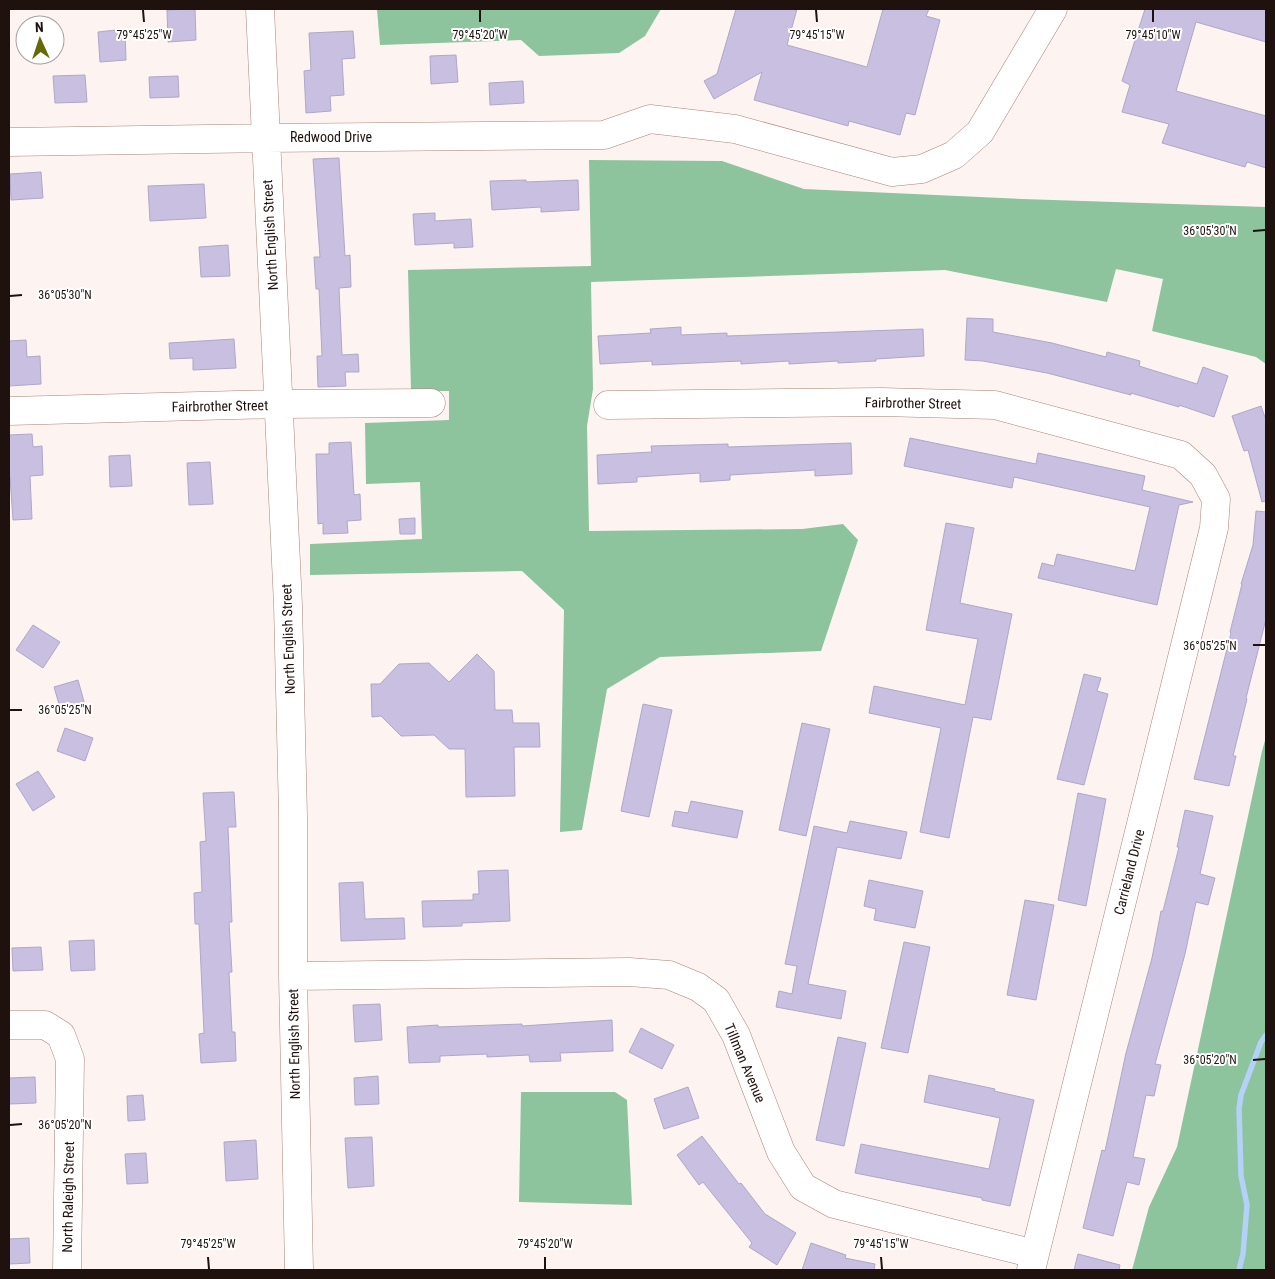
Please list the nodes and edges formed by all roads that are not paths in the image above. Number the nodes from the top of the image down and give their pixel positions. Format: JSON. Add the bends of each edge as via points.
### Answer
{"nodes":[{"id":1,"x":260,"y":9,"type":"edge"},
{"id":2,"x":1053,"y":9,"type":"edge"},
{"id":3,"x":266,"y":138,"type":"junction"},
{"id":4,"x":9,"y":142,"type":"edge"},
{"id":5,"x":431,"y":403,"type":"dead end"},
{"id":6,"x":278,"y":404,"type":"junction"},
{"id":7,"x":608,"y":404,"type":"dead end"},
{"id":8,"x":9,"y":411,"type":"edge"},
{"id":9,"x":1203,"y":475,"type":"joint"},
{"id":10,"x":293,"y":976,"type":"junction"},
{"id":11,"x":9,"y":1025,"type":"edge"},
{"id":12,"x":1033,"y":1262,"type":"edge"},
{"id":13,"x":67,"y":1270,"type":"edge"},
{"id":14,"x":299,"y":1270,"type":"edge"}],
"edges":[{"from":1,"to":3,"type":"street","name":"North English Street"},
{"from":2,"to":3,"type":"street","name":"Redwood Drive","via":[[980,132],[954,155],[922,169],[892,172],[735,129],[650,119],[604,135]]},
{"from":3,"to":4,"type":"street","name":"Redwood Drive"},
{"from":3,"to":6,"type":"street","name":"North English Street"},
{"from":5,"to":6,"type":"street","name":"Fairbrother Street"},
{"from":6,"to":8,"type":"street","name":"Fairbrother Street"},
{"from":6,"to":10,"type":"street","name":"North English Street","via":[[288,624]]},
{"from":7,"to":9,"type":"street","name":"Fairbrother Street","via":[[995,404],[1181,455]]},
{"from":9,"to":12,"type":"street","name":"Carrieland Drive","via":[[1216,499],[1214,528]]},
{"from":10,"to":12,"type":"street","name":"Tillman Avenue","via":[[629,972],[669,975],[698,987],[716,1000],[736,1035],[781,1152],[803,1187],[834,1204]]},
{"from":10,"to":14,"type":"street","name":"North English Street"},
{"from":11,"to":13,"type":"street","name":"North Raleigh Street","via":[[45,1025],[61,1035],[70,1059]]}]}
